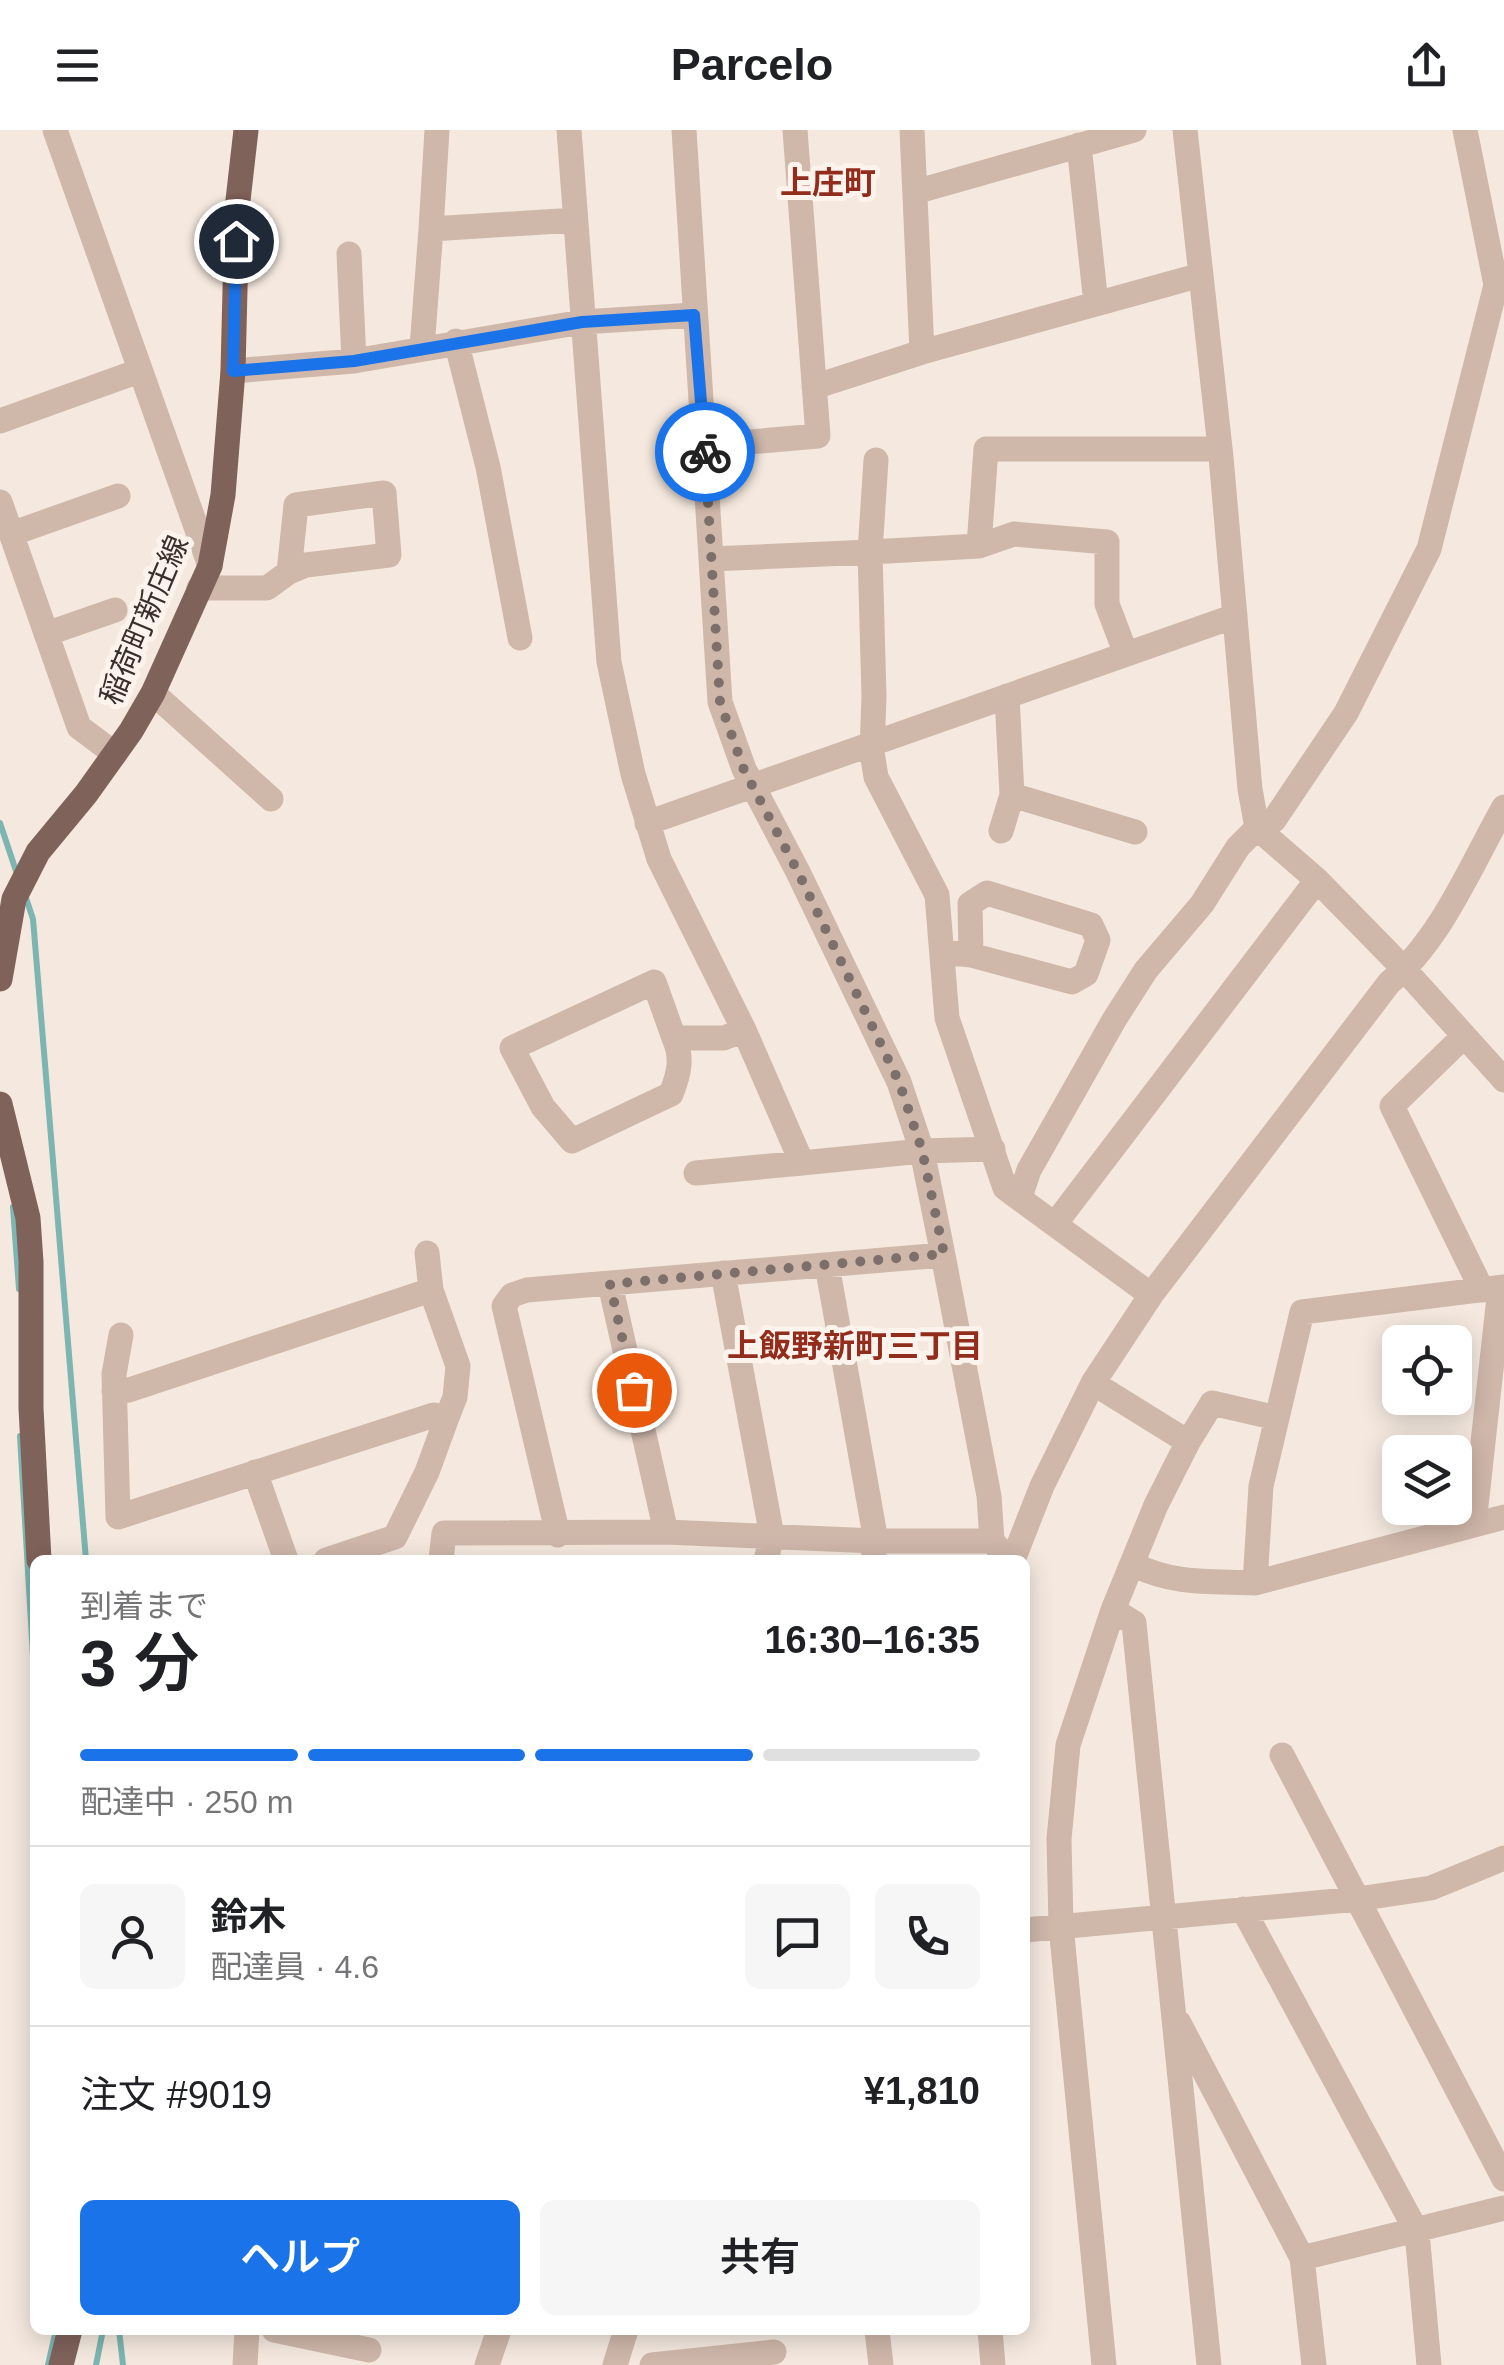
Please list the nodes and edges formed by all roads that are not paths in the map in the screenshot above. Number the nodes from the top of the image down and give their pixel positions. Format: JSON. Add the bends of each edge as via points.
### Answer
{"nodes":[{"id":1,"x":55,"y":130,"type":"edge"},
{"id":2,"x":246,"y":130,"type":"edge"},
{"id":3,"x":437,"y":130,"type":"edge"},
{"id":4,"x":569,"y":130,"type":"edge"},
{"id":5,"x":684,"y":130,"type":"edge"},
{"id":6,"x":796,"y":130,"type":"edge"},
{"id":7,"x":912,"y":130,"type":"edge"},
{"id":8,"x":1134,"y":130,"type":"edge"},
{"id":9,"x":1185,"y":130,"type":"edge"},
{"id":10,"x":1465,"y":130,"type":"edge"},
{"id":11,"x":1079,"y":146,"type":"junction"},
{"id":12,"x":915,"y":192,"type":"junction"},
{"id":13,"x":574,"y":220,"type":"junction"},
{"id":14,"x":431,"y":229,"type":"junction"},
{"id":15,"x":349,"y":254,"type":"dead end"},
{"id":16,"x":1201,"y":275,"type":"junction"},
{"id":17,"x":1500,"y":286,"type":"edge"},
{"id":18,"x":1096,"y":304,"type":"junction"},
{"id":19,"x":694,"y":315,"type":"junction"},
{"id":20,"x":582,"y":322,"type":"junction"},
{"id":21,"x":456,"y":341,"type":"junction"},
{"id":22,"x":422,"y":348,"type":"junction"},
{"id":23,"x":922,"y":352,"type":"junction"},
{"id":24,"x":354,"y":361,"type":"junction"},
{"id":25,"x":140,"y":371,"type":"junction"},
{"id":26,"x":233,"y":371,"type":"junction"},
{"id":27,"x":814,"y":387,"type":"junction"},
{"id":28,"x":0,"y":421,"type":"edge"},
{"id":29,"x":704,"y":446,"type":"junction"},
{"id":30,"x":1220,"y":449,"type":"junction"},
{"id":31,"x":876,"y":460,"type":"dead end"},
{"id":32,"x":118,"y":496,"type":"dead end"},
{"id":33,"x":0,"y":502,"type":"edge"},
{"id":34,"x":11,"y":534,"type":"junction"},
{"id":35,"x":978,"y":546,"type":"junction"},
{"id":36,"x":870,"y":552,"type":"junction"},
{"id":37,"x":711,"y":559,"type":"junction"},
{"id":38,"x":290,"y":572,"type":"junction"},
{"id":39,"x":205,"y":577,"type":"junction"},
{"id":40,"x":115,"y":610,"type":"dead end"},
{"id":41,"x":1234,"y":616,"type":"junction"},
{"id":42,"x":46,"y":634,"type":"junction"},
{"id":43,"x":520,"y":638,"type":"dead end"},
{"id":44,"x":1126,"y":654,"type":"junction"},
{"id":45,"x":152,"y":693,"type":"junction"},
{"id":46,"x":1007,"y":696,"type":"junction"},
{"id":47,"x":873,"y":743,"type":"junction"},
{"id":48,"x":115,"y":754,"type":"junction"},
{"id":49,"x":753,"y":786,"type":"junction"},
{"id":50,"x":1012,"y":794,"type":"junction"},
{"id":51,"x":271,"y":799,"type":"dead end"},
{"id":52,"x":1504,"y":808,"type":"edge"},
{"id":53,"x":648,"y":823,"type":"junction"},
{"id":54,"x":1257,"y":828,"type":"junction"},
{"id":55,"x":1001,"y":831,"type":"dead end"},
{"id":56,"x":1135,"y":832,"type":"dead end"},
{"id":57,"x":1317,"y":880,"type":"junction"},
{"id":58,"x":942,"y":952,"type":"junction"},
{"id":59,"x":971,"y":955,"type":"junction"},
{"id":60,"x":1405,"y":970,"type":"junction"},
{"id":61,"x":0,"y":979,"type":"edge"},
{"id":62,"x":744,"y":1030,"type":"junction"},
{"id":63,"x":1464,"y":1036,"type":"junction"},
{"id":64,"x":674,"y":1038,"type":"junction"},
{"id":65,"x":1504,"y":1080,"type":"edge"},
{"id":66,"x":0,"y":1104,"type":"edge"},
{"id":67,"x":993,"y":1149,"type":"junction"},
{"id":68,"x":922,"y":1150,"type":"junction"},
{"id":69,"x":802,"y":1163,"type":"junction"},
{"id":70,"x":696,"y":1173,"type":"dead end"},
{"id":71,"x":1020,"y":1198,"type":"junction"},
{"id":72,"x":1055,"y":1224,"type":"junction"},
{"id":73,"x":427,"y":1253,"type":"dead end"},
{"id":74,"x":944,"y":1254,"type":"junction"},
{"id":75,"x":827,"y":1265,"type":"junction"},
{"id":76,"x":723,"y":1274,"type":"junction"},
{"id":77,"x":610,"y":1284,"type":"junction"},
{"id":78,"x":1495,"y":1288,"type":"edge"},
{"id":79,"x":431,"y":1290,"type":"junction"},
{"id":80,"x":1151,"y":1295,"type":"junction"},
{"id":81,"x":121,"y":1335,"type":"dead end"},
{"id":82,"x":1093,"y":1383,"type":"junction"},
{"id":83,"x":114,"y":1391,"type":"junction"},
{"id":84,"x":1277,"y":1418,"type":"junction"},
{"id":85,"x":446,"y":1420,"type":"junction"},
{"id":86,"x":1188,"y":1442,"type":"junction"},
{"id":87,"x":255,"y":1472,"type":"junction"},
{"id":88,"x":1504,"y":1517,"type":"edge"},
{"id":89,"x":1474,"y":1524,"type":"junction"},
{"id":90,"x":400,"y":1526,"type":"junction"},
{"id":91,"x":666,"y":1532,"type":"junction"},
{"id":92,"x":444,"y":1533,"type":"junction"},
{"id":93,"x":558,"y":1535,"type":"junction"},
{"id":94,"x":769,"y":1548,"type":"edge"},
{"id":95,"x":874,"y":1551,"type":"edge"},
{"id":96,"x":1005,"y":1554,"type":"edge"},
{"id":97,"x":39,"y":1555,"type":"edge"},
{"id":98,"x":284,"y":1555,"type":"edge"},
{"id":99,"x":342,"y":1555,"type":"edge"},
{"id":100,"x":442,"y":1555,"type":"edge"},
{"id":101,"x":1134,"y":1565,"type":"junction"},
{"id":102,"x":1255,"y":1584,"type":"junction"},
{"id":103,"x":1113,"y":1610,"type":"junction"},
{"id":104,"x":1282,"y":1755,"type":"dead end"},
{"id":105,"x":1504,"y":1858,"type":"edge"},
{"id":106,"x":1358,"y":1899,"type":"junction"},
{"id":107,"x":1243,"y":1909,"type":"junction"},
{"id":108,"x":1163,"y":1915,"type":"junction"},
{"id":109,"x":1061,"y":1926,"type":"junction"},
{"id":110,"x":1030,"y":1929,"type":"edge"},
{"id":111,"x":1172,"y":2010,"type":"junction"},
{"id":112,"x":1504,"y":2179,"type":"edge"},
{"id":113,"x":1504,"y":2208,"type":"edge"},
{"id":114,"x":1418,"y":2232,"type":"junction"},
{"id":115,"x":1302,"y":2258,"type":"junction"},
{"id":116,"x":69,"y":2335,"type":"edge"},
{"id":117,"x":248,"y":2335,"type":"edge"},
{"id":118,"x":497,"y":2335,"type":"edge"},
{"id":119,"x":624,"y":2335,"type":"edge"},
{"id":120,"x":878,"y":2335,"type":"edge"},
{"id":121,"x":990,"y":2335,"type":"edge"},
{"id":122,"x":336,"y":2336,"type":"edge"},
{"id":123,"x":774,"y":2349,"type":"edge"},
{"id":124,"x":369,"y":2350,"type":"dead end"},
{"id":125,"x":61,"y":2365,"type":"edge"},
{"id":126,"x":245,"y":2365,"type":"edge"},
{"id":127,"x":487,"y":2365,"type":"edge"},
{"id":128,"x":615,"y":2365,"type":"edge"},
{"id":129,"x":652,"y":2365,"type":"edge"},
{"id":130,"x":881,"y":2365,"type":"edge"},
{"id":131,"x":993,"y":2365,"type":"edge"},
{"id":132,"x":1104,"y":2365,"type":"edge"},
{"id":133,"x":1209,"y":2365,"type":"edge"},
{"id":134,"x":1314,"y":2365,"type":"edge"},
{"id":135,"x":1429,"y":2365,"type":"edge"}],
"edges":[{"from":1,"to":25,"type":"street"},
{"from":2,"to":26,"type":"main road","name":"稲荷町新庄線","via":[[236,209]]},
{"from":3,"to":14,"type":"street"},
{"from":4,"to":13,"type":"street"},
{"from":5,"to":19,"type":"street"},
{"from":6,"to":27,"type":"street"},
{"from":7,"to":12,"type":"street"},
{"from":8,"to":11,"type":"street"},
{"from":9,"to":16,"type":"street"},
{"from":10,"to":17,"type":"street"},
{"from":11,"to":12,"type":"street"},
{"from":11,"to":18,"type":"street"},
{"from":12,"to":23,"type":"street"},
{"from":13,"to":14,"type":"street"},
{"from":13,"to":20,"type":"street"},
{"from":14,"to":22,"type":"street"},
{"from":15,"to":24,"type":"street"},
{"from":16,"to":18,"type":"street"},
{"from":16,"to":30,"type":"street"},
{"from":17,"to":54,"type":"street","via":[[1428,550],[1346,713],[1274,820]]},
{"from":18,"to":23,"type":"street"},
{"from":19,"to":20,"type":"street"},
{"from":19,"to":29,"type":"street"},
{"from":20,"to":21,"type":"street"},
{"from":20,"to":53,"type":"street","via":[[609,662]]},
{"from":21,"to":22,"type":"street"},
{"from":21,"to":43,"type":"street"},
{"from":22,"to":24,"type":"street"},
{"from":23,"to":27,"type":"street"},
{"from":24,"to":26,"type":"street"},
{"from":25,"to":28,"type":"street"},
{"from":25,"to":39,"type":"street"},
{"from":26,"to":39,"type":"main road","name":"稲荷町新庄線","via":[[223,495]]},
{"from":27,"to":29,"type":"street","via":[[818,436]]},
{"from":29,"to":37,"type":"street"},
{"from":30,"to":35,"type":"street","via":[[986,449]]},
{"from":30,"to":41,"type":"street"},
{"from":31,"to":36,"type":"street"},
{"from":32,"to":34,"type":"street"},
{"from":33,"to":34,"type":"street"},
{"from":34,"to":42,"type":"street"},
{"from":35,"to":36,"type":"street"},
{"from":35,"to":44,"type":"street","via":[[1014,534],[1107,542],[1107,604]]},
{"from":36,"to":37,"type":"street"},
{"from":36,"to":47,"type":"street"},
{"from":37,"to":49,"type":"street","via":[[720,702]]},
{"from":38,"to":38,"type":"street","via":[[296,505],[384,493],[389,554]]},
{"from":38,"to":39,"type":"street","via":[[267,588]]},
{"from":39,"to":45,"type":"main road","name":"稲荷町新庄線"},
{"from":40,"to":42,"type":"street"},
{"from":41,"to":44,"type":"street"},
{"from":41,"to":54,"type":"street"},
{"from":42,"to":48,"type":"street","via":[[79,728]]},
{"from":44,"to":46,"type":"street"},
{"from":45,"to":48,"type":"main road","name":"稲荷町新庄線"},
{"from":45,"to":51,"type":"street"},
{"from":46,"to":47,"type":"street"},
{"from":46,"to":50,"type":"street"},
{"from":47,"to":49,"type":"street"},
{"from":47,"to":58,"type":"street","via":[[876,777],[938,895]]},
{"from":48,"to":61,"type":"main road","name":"稲荷町新庄線","via":[[38,852],[14,899]]},
{"from":49,"to":53,"type":"street"},
{"from":49,"to":68,"type":"street","via":[[899,1082]]},
{"from":50,"to":55,"type":"street"},
{"from":50,"to":56,"type":"street"},
{"from":52,"to":60,"type":"street","via":[[1436,930]]},
{"from":53,"to":62,"type":"street","via":[[659,859]]},
{"from":54,"to":57,"type":"street"},
{"from":54,"to":71,"type":"street","via":[[1146,970]]},
{"from":57,"to":60,"type":"street"},
{"from":57,"to":72,"type":"street"},
{"from":58,"to":59,"type":"street"},
{"from":58,"to":67,"type":"street","via":[[947,1018]]},
{"from":59,"to":59,"type":"street","via":[[1072,982],[1086,974],[1098,940],[1091,925],[987,893],[970,904]]},
{"from":60,"to":63,"type":"street"},
{"from":60,"to":80,"type":"street"},
{"from":62,"to":64,"type":"street","via":[[724,1038]]},
{"from":62,"to":69,"type":"street"},
{"from":63,"to":65,"type":"street"},
{"from":63,"to":78,"type":"street","via":[[1392,1106]]},
{"from":64,"to":64,"type":"street","via":[[654,982],[512,1048],[543,1108],[572,1141],[671,1094],[680,1072]]},
{"from":66,"to":97,"type":"main road","via":[[32,1262]]},
{"from":67,"to":68,"type":"street"},
{"from":67,"to":71,"type":"street","via":[[1005,1188]]},
{"from":68,"to":69,"type":"street"},
{"from":68,"to":74,"type":"street"},
{"from":69,"to":70,"type":"street"},
{"from":71,"to":72,"type":"street"},
{"from":72,"to":80,"type":"street"},
{"from":73,"to":79,"type":"street"},
{"from":74,"to":75,"type":"street"},
{"from":74,"to":96,"type":"street"},
{"from":75,"to":76,"type":"street"},
{"from":75,"to":95,"type":"street"},
{"from":76,"to":77,"type":"street"},
{"from":76,"to":94,"type":"street"},
{"from":77,"to":91,"type":"street"},
{"from":77,"to":93,"type":"street","via":[[526,1290],[504,1306]]},
{"from":78,"to":84,"type":"street","via":[[1302,1312]]},
{"from":78,"to":89,"type":"street"},
{"from":79,"to":83,"type":"street"},
{"from":79,"to":85,"type":"street","via":[[458,1366]]},
{"from":80,"to":82,"type":"street"},
{"from":81,"to":83,"type":"street"},
{"from":82,"to":86,"type":"street"},
{"from":82,"to":96,"type":"street"},
{"from":83,"to":87,"type":"street","via":[[118,1517]]},
{"from":84,"to":86,"type":"street","via":[[1212,1403]]},
{"from":84,"to":102,"type":"street","via":[[1261,1486]]},
{"from":85,"to":87,"type":"street","via":[[434,1415]]},
{"from":85,"to":90,"type":"street"},
{"from":86,"to":101,"type":"street"},
{"from":87,"to":98,"type":"street"},
{"from":88,"to":89,"type":"street"},
{"from":89,"to":102,"type":"street"},
{"from":90,"to":92,"type":"street","via":[[414,1534]]},
{"from":90,"to":99,"type":"street","via":[[395,1538]]},
{"from":91,"to":93,"type":"street"},
{"from":91,"to":94,"type":"street"},
{"from":92,"to":93,"type":"street"},
{"from":92,"to":100,"type":"street"},
{"from":94,"to":95,"type":"street"},
{"from":95,"to":96,"type":"street"},
{"from":101,"to":102,"type":"street","via":[[1182,1582]]},
{"from":101,"to":103,"type":"street"},
{"from":103,"to":108,"type":"street","via":[[1134,1623]]},
{"from":103,"to":109,"type":"street","via":[[1068,1745],[1059,1839]]},
{"from":104,"to":106,"type":"street"},
{"from":105,"to":106,"type":"street","via":[[1431,1888]]},
{"from":106,"to":107,"type":"street"},
{"from":106,"to":112,"type":"street"},
{"from":107,"to":108,"type":"street"},
{"from":107,"to":114,"type":"street"},
{"from":108,"to":109,"type":"street"},
{"from":108,"to":111,"type":"street"},
{"from":109,"to":110,"type":"street"},
{"from":109,"to":132,"type":"street"},
{"from":111,"to":115,"type":"street"},
{"from":111,"to":133,"type":"street"},
{"from":113,"to":114,"type":"street"},
{"from":114,"to":115,"type":"street"},
{"from":114,"to":135,"type":"street"},
{"from":115,"to":134,"type":"street"},
{"from":116,"to":125,"type":"main road"},
{"from":117,"to":126,"type":"street"},
{"from":118,"to":127,"type":"street"},
{"from":119,"to":128,"type":"street"},
{"from":120,"to":130,"type":"street"},
{"from":121,"to":131,"type":"street"},
{"from":122,"to":124,"type":"street"},
{"from":123,"to":129,"type":"street"}]}
